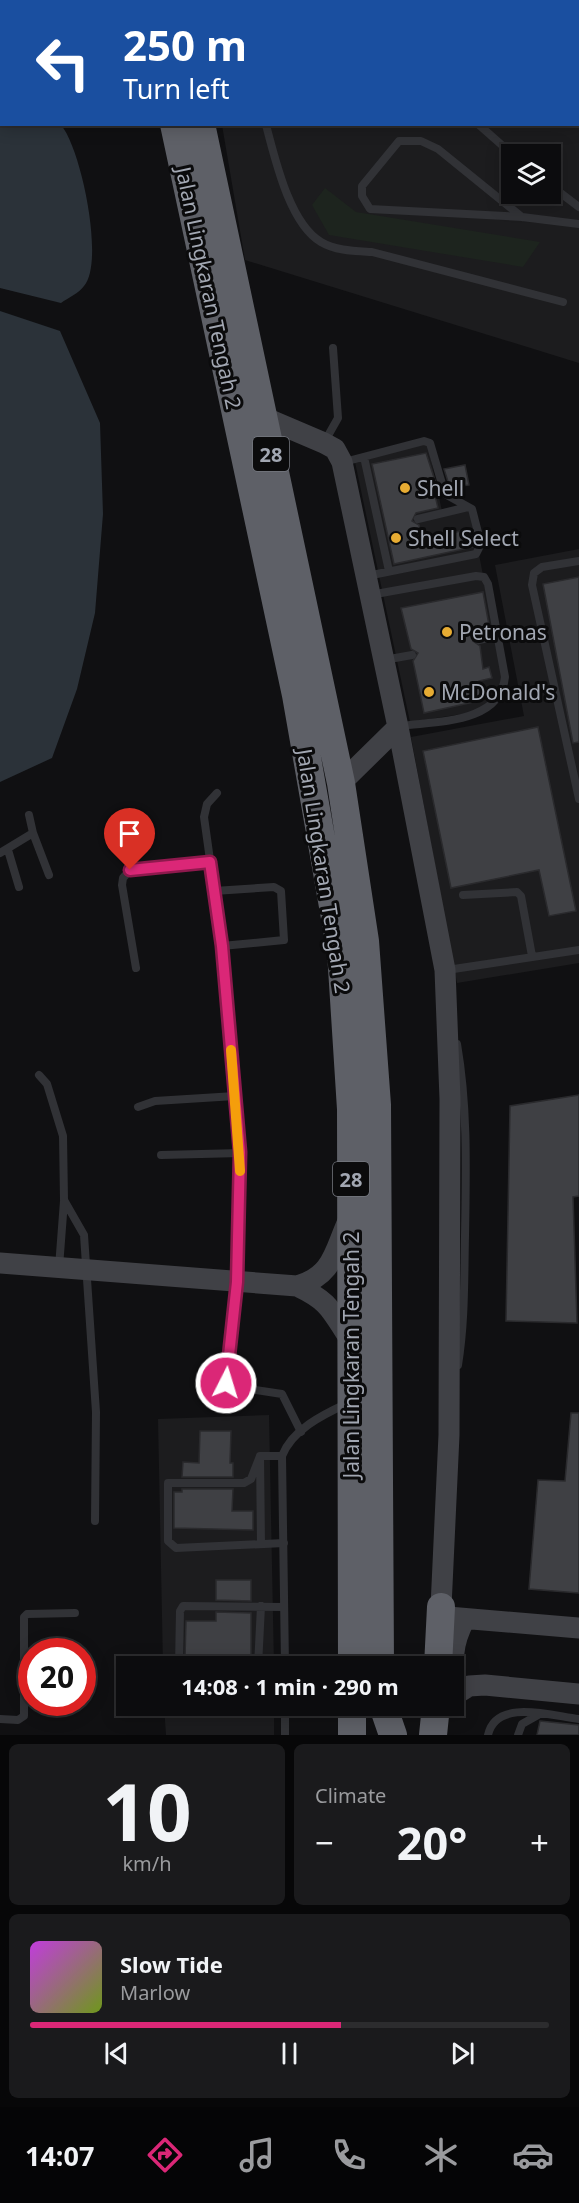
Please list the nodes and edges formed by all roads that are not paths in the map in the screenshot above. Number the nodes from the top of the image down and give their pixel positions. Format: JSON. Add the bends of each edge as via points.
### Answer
{"nodes":[{"id":1,"x":174,"y":126,"type":"edge"},
{"id":2,"x":201,"y":126,"type":"edge"},
{"id":3,"x":267,"y":126,"type":"edge"},
{"id":4,"x":480,"y":126,"type":"edge"},
{"id":5,"x":501,"y":144,"type":"edge"},
{"id":6,"x":561,"y":193,"type":"edge"},
{"id":7,"x":579,"y":207,"type":"edge"},
{"id":8,"x":522,"y":217,"type":"junction"},
{"id":9,"x":579,"y":224,"type":"edge"},
{"id":10,"x":563,"y":302,"type":"dead end"},
{"id":11,"x":333,"y":348,"type":"dead end"},
{"id":12,"x":263,"y":417,"type":"junction"},
{"id":13,"x":324,"y":443,"type":"junction"},
{"id":14,"x":364,"y":457,"type":"junction"},
{"id":15,"x":342,"y":462,"type":"junction"},
{"id":16,"x":468,"y":507,"type":"junction"},
{"id":17,"x":418,"y":519,"type":"dead end"},
{"id":18,"x":579,"y":561,"type":"edge"},
{"id":19,"x":389,"y":571,"type":"junction"},
{"id":20,"x":368,"y":586,"type":"junction"},
{"id":21,"x":498,"y":636,"type":"junction"},
{"id":22,"x":479,"y":640,"type":"dead end"},
{"id":23,"x":412,"y":654,"type":"dead end"},
{"id":24,"x":383,"y":661,"type":"junction"},
{"id":25,"x":398,"y":727,"type":"junction"},
{"id":26,"x":341,"y":783,"type":"junction"},
{"id":27,"x":217,"y":793,"type":"dead end"},
{"id":28,"x":579,"y":799,"type":"edge"},
{"id":29,"x":29,"y":815,"type":"dead end"},
{"id":30,"x":33,"y":833,"type":"junction"},
{"id":31,"x":4,"y":851,"type":"edge"},
{"id":32,"x":210,"y":862,"type":"junction"},
{"id":33,"x":49,"y":875,"type":"dead end"},
{"id":34,"x":19,"y":886,"type":"dead end"},
{"id":35,"x":214,"y":891,"type":"junction"},
{"id":36,"x":463,"y":895,"type":"dead end"},
{"id":37,"x":579,"y":942,"type":"edge"},
{"id":38,"x":222,"y":946,"type":"junction"},
{"id":39,"x":576,"y":951,"type":"edge"},
{"id":40,"x":532,"y":956,"type":"junction"},
{"id":41,"x":135,"y":968,"type":"dead end"},
{"id":42,"x":445,"y":970,"type":"junction"},
{"id":43,"x":39,"y":1075,"type":"dead end"},
{"id":44,"x":235,"y":1096,"type":"junction"},
{"id":45,"x":138,"y":1107,"type":"dead end"},
{"id":46,"x":240,"y":1152,"type":"junction"},
{"id":47,"x":161,"y":1155,"type":"dead end"},
{"id":48,"x":64,"y":1200,"type":"junction"},
{"id":49,"x":351,"y":1215,"type":"junction"},
{"id":50,"x":0,"y":1263,"type":"edge"},
{"id":51,"x":59,"y":1269,"type":"junction"},
{"id":52,"x":87,"y":1271,"type":"junction"},
{"id":53,"x":237,"y":1282,"type":"junction"},
{"id":54,"x":297,"y":1286,"type":"junction"},
{"id":55,"x":351,"y":1341,"type":"junction"},
{"id":56,"x":351,"y":1401,"type":"junction"},
{"id":57,"x":301,"y":1432,"type":"junction"},
{"id":58,"x":260,"y":1456,"type":"junction"},
{"id":59,"x":282,"y":1456,"type":"junction"},
{"id":60,"x":95,"y":1521,"type":"dead end"},
{"id":61,"x":284,"y":1543,"type":"junction"},
{"id":62,"x":261,"y":1544,"type":"junction"},
{"id":63,"x":261,"y":1606,"type":"junction"},
{"id":64,"x":284,"y":1607,"type":"junction"},
{"id":65,"x":75,"y":1613,"type":"dead end"},
{"id":66,"x":453,"y":1613,"type":"junction"},
{"id":67,"x":579,"y":1628,"type":"edge"},
{"id":68,"x":179,"y":1656,"type":"edge"},
{"id":69,"x":258,"y":1656,"type":"edge"},
{"id":70,"x":285,"y":1656,"type":"edge"},
{"id":71,"x":352,"y":1656,"type":"edge"},
{"id":72,"x":380,"y":1656,"type":"edge"},
{"id":73,"x":441,"y":1656,"type":"edge"},
{"id":74,"x":454,"y":1656,"type":"edge"},
{"id":75,"x":579,"y":1694,"type":"edge"},
{"id":76,"x":464,"y":1696,"type":"edge"},
{"id":77,"x":539,"y":1714,"type":"junction"},
{"id":78,"x":285,"y":1716,"type":"edge"},
{"id":79,"x":352,"y":1716,"type":"edge"},
{"id":80,"x":381,"y":1716,"type":"edge"},
{"id":81,"x":385,"y":1716,"type":"edge"},
{"id":82,"x":0,"y":1719,"type":"edge"},
{"id":83,"x":579,"y":1719,"type":"edge"},
{"id":84,"x":285,"y":1735,"type":"edge"},
{"id":85,"x":352,"y":1735,"type":"edge"},
{"id":86,"x":380,"y":1735,"type":"edge"},
{"id":87,"x":393,"y":1735,"type":"edge"},
{"id":88,"x":488,"y":1735,"type":"edge"},
{"id":89,"x":518,"y":1735,"type":"edge"}],
"edges":[{"from":1,"to":49,"type":"highway","name":"Jalan Lingkaran Tengah 2","number":"28","via":[[296,695],[341,952],[349,1052]]},
{"from":2,"to":12,"type":"highway","name":"Jalan Lingkaran Tengah 2","number":"28"},
{"from":3,"to":10,"type":"lane","via":[[283,184],[307,230],[322,242]]},
{"from":4,"to":5,"type":"lane"},
{"from":6,"to":7,"type":"lane"},
{"from":8,"to":8,"type":"lane","via":[[370,209],[362,196],[362,186],[399,141],[421,141],[438,149]]},
{"from":8,"to":9,"type":"lane"},
{"from":11,"to":13,"type":"lane","via":[[338,418]]},
{"from":12,"to":13,"type":"street"},
{"from":12,"to":26,"type":"highway","name":"Jalan Lingkaran Tengah 2","number":"28"},
{"from":13,"to":15,"type":"street","via":[[335,450]]},
{"from":14,"to":15,"type":"lane"},
{"from":14,"to":16,"type":"lane","via":[[424,441],[430,443],[445,494]]},
{"from":14,"to":19,"type":"lane"},
{"from":15,"to":20,"type":"street"},
{"from":16,"to":17,"type":"lane"},
{"from":16,"to":19,"type":"lane","via":[[474,513],[481,544],[476,554]]},
{"from":18,"to":28,"type":"lane","via":[[542,567],[534,573],[532,585]]},
{"from":19,"to":20,"type":"lane"},
{"from":20,"to":21,"type":"lane","via":[[484,577]]},
{"from":20,"to":24,"type":"street"},
{"from":21,"to":22,"type":"lane"},
{"from":21,"to":25,"type":"lane","via":[[505,677],[504,688],[495,701],[476,715]]},
{"from":23,"to":24,"type":"lane"},
{"from":24,"to":25,"type":"street"},
{"from":25,"to":26,"type":"street"},
{"from":25,"to":42,"type":"street"},
{"from":26,"to":72,"type":"highway","name":"Jalan Lingkaran Tengah 2","number":"28","via":[[365,941],[374,1048]]},
{"from":27,"to":32,"type":"lane","via":[[204,810]]},
{"from":29,"to":30,"type":"lane"},
{"from":30,"to":31,"type":"lane"},
{"from":30,"to":33,"type":"lane"},
{"from":31,"to":34,"type":"lane"},
{"from":32,"to":35,"type":"lane"},
{"from":32,"to":41,"type":"lane","via":[[126,873],[122,885]]},
{"from":35,"to":38,"type":"lane"},
{"from":35,"to":38,"type":"lane","via":[[274,886],[281,891],[284,940]]},
{"from":36,"to":40,"type":"lane","via":[[517,892]]},
{"from":37,"to":39,"type":"lane"},
{"from":38,"to":44,"type":"lane"},
{"from":39,"to":40,"type":"lane"},
{"from":40,"to":42,"type":"lane"},
{"from":42,"to":66,"type":"street","via":[[450,1099]]},
{"from":43,"to":48,"type":"lane","via":[[46,1084],[63,1136]]},
{"from":44,"to":45,"type":"lane","via":[[155,1101]]},
{"from":44,"to":46,"type":"lane"},
{"from":46,"to":47,"type":"lane"},
{"from":46,"to":53,"type":"lane"},
{"from":48,"to":51,"type":"lane"},
{"from":48,"to":52,"type":"lane","via":[[84,1235]]},
{"from":49,"to":54,"type":"street","via":[[324,1274]]},
{"from":49,"to":55,"type":"highway","name":"Jalan Lingkaran Tengah 2","number":"28"},
{"from":50,"to":51,"type":"street"},
{"from":51,"to":52,"type":"street"},
{"from":52,"to":53,"type":"street"},
{"from":52,"to":60,"type":"lane","via":[[96,1412]]},
{"from":53,"to":54,"type":"street"},
{"from":53,"to":57,"type":"lane","via":[[226,1383],[282,1394]]},
{"from":54,"to":55,"type":"street","via":[[329,1306]]},
{"from":55,"to":56,"type":"highway","name":"Jalan Lingkaran Tengah 2","number":"28"},
{"from":56,"to":57,"type":"lane"},
{"from":56,"to":71,"type":"highway","name":"Jalan Lingkaran Tengah 2","number":"28"},
{"from":57,"to":59,"type":"lane","via":[[287,1444]]},
{"from":58,"to":59,"type":"lane"},
{"from":58,"to":62,"type":"lane"},
{"from":58,"to":62,"type":"lane","via":[[250,1479],[244,1483],[168,1483],[168,1541],[176,1548]]},
{"from":59,"to":61,"type":"lane"},
{"from":61,"to":62,"type":"lane"},
{"from":61,"to":64,"type":"lane"},
{"from":63,"to":64,"type":"lane"},
{"from":63,"to":68,"type":"lane","via":[[183,1606]]},
{"from":63,"to":69,"type":"lane"},
{"from":64,"to":70,"type":"lane"},
{"from":65,"to":82,"type":"lane","via":[[24,1617],[24,1716]]},
{"from":66,"to":67,"type":"street"},
{"from":66,"to":73,"type":"highway"},
{"from":66,"to":74,"type":"street"},
{"from":75,"to":76,"type":"street","via":[[484,1684]]},
{"from":77,"to":83,"type":"lane"},
{"from":77,"to":88,"type":"lane","via":[[502,1714],[494,1719]]},
{"from":77,"to":89,"type":"lane","via":[[522,1724]]},
{"from":78,"to":84,"type":"lane"},
{"from":79,"to":85,"type":"highway"},
{"from":80,"to":86,"type":"highway"},
{"from":81,"to":87,"type":"highway"}]}
